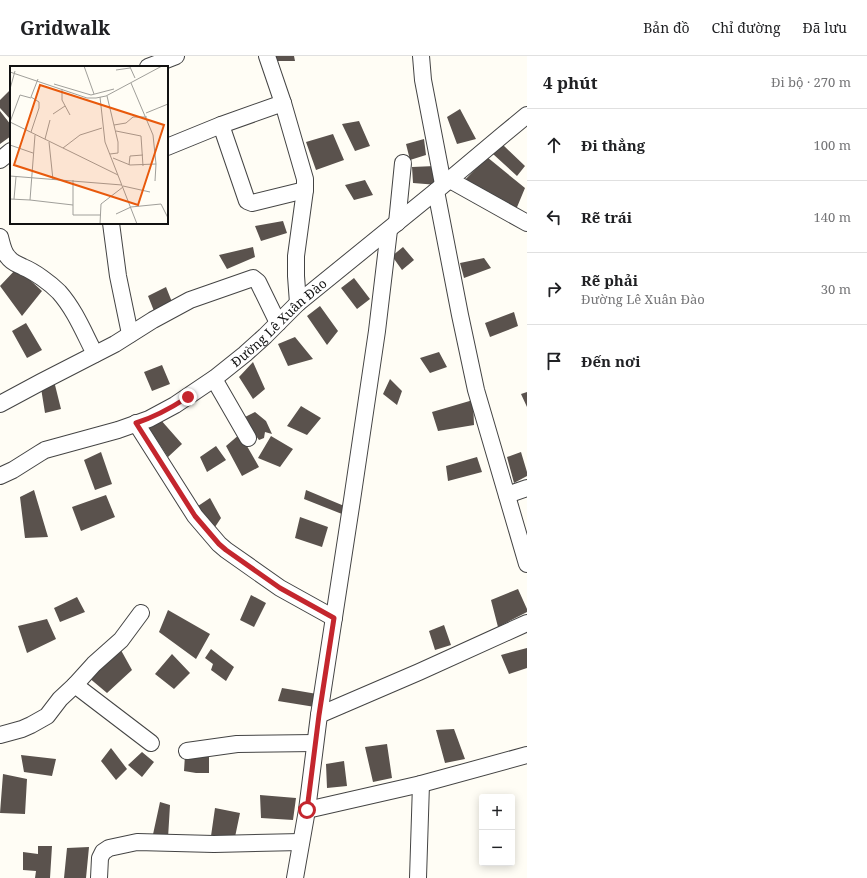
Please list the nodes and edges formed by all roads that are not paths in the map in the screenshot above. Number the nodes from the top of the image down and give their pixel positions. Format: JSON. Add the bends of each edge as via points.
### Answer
{"nodes":[{"id":1,"x":176,"y":56,"type":"edge"},
{"id":2,"x":267,"y":56,"type":"edge"},
{"id":3,"x":422,"y":56,"type":"edge"},
{"id":4,"x":151,"y":66,"type":"edge"},
{"id":5,"x":283,"y":103,"type":"junction"},
{"id":6,"x":527,"y":116,"type":"edge"},
{"id":7,"x":221,"y":125,"type":"junction"},
{"id":8,"x":168,"y":147,"type":"edge"},
{"id":9,"x":10,"y":152,"type":"edge"},
{"id":10,"x":0,"y":160,"type":"edge"},
{"id":11,"x":403,"y":163,"type":"dead end"},
{"id":12,"x":443,"y":185,"type":"junction"},
{"id":13,"x":305,"y":190,"type":"junction"},
{"id":14,"x":527,"y":223,"type":"edge"},
{"id":15,"x":111,"y":224,"type":"edge"},
{"id":16,"x":393,"y":226,"type":"junction"},
{"id":17,"x":0,"y":237,"type":"edge"},
{"id":18,"x":298,"y":303,"type":"junction"},
{"id":19,"x":278,"y":323,"type":"junction"},
{"id":20,"x":130,"y":334,"type":"junction"},
{"id":21,"x":95,"y":354,"type":"junction"},
{"id":22,"x":214,"y":379,"type":"junction"},
{"id":23,"x":0,"y":404,"type":"edge"},
{"id":24,"x":136,"y":423,"type":"junction"},
{"id":25,"x":248,"y":438,"type":"dead end"},
{"id":26,"x":0,"y":476,"type":"edge"},
{"id":27,"x":527,"y":488,"type":"edge"},
{"id":28,"x":508,"y":494,"type":"junction"},
{"id":29,"x":527,"y":564,"type":"edge"},
{"id":30,"x":142,"y":613,"type":"dead end"},
{"id":31,"x":334,"y":618,"type":"junction"},
{"id":32,"x":527,"y":623,"type":"edge"},
{"id":33,"x":75,"y":685,"type":"junction"},
{"id":34,"x":319,"y":715,"type":"junction"},
{"id":35,"x":0,"y":735,"type":"edge"},
{"id":36,"x":151,"y":743,"type":"dead end"},
{"id":37,"x":316,"y":743,"type":"junction"},
{"id":38,"x":187,"y":751,"type":"dead end"},
{"id":39,"x":527,"y":755,"type":"edge"},
{"id":40,"x":421,"y":784,"type":"junction"},
{"id":41,"x":307,"y":810,"type":"junction"},
{"id":42,"x":301,"y":842,"type":"junction"},
{"id":43,"x":98,"y":878,"type":"edge"},
{"id":44,"x":295,"y":878,"type":"edge"},
{"id":45,"x":418,"y":878,"type":"edge"}],
"edges":[{"from":1,"to":4,"type":"street"},
{"from":2,"to":5,"type":"street"},
{"from":3,"to":12,"type":"street","via":[[423,80]]},
{"from":5,"to":7,"type":"street"},
{"from":5,"to":13,"type":"street","via":[[305,179]]},
{"from":6,"to":12,"type":"street","name":"Đường Lê Xuân Đào"},
{"from":7,"to":8,"type":"street"},
{"from":7,"to":13,"type":"street","via":[[247,201],[252,203]]},
{"from":9,"to":10,"type":"street"},
{"from":11,"to":16,"type":"street"},
{"from":12,"to":14,"type":"street"},
{"from":12,"to":16,"type":"street","name":"Đường Lê Xuân Đào"},
{"from":12,"to":28,"type":"street","via":[[460,315],[476,390]]},
{"from":13,"to":18,"type":"street","via":[[296,256]]},
{"from":15,"to":20,"type":"street","via":[[118,276]]},
{"from":16,"to":18,"type":"street","name":"Đường Lê Xuân Đào"},
{"from":16,"to":31,"type":"street"},
{"from":17,"to":21,"type":"street","via":[[6,256],[10,260],[58,291],[76,317]]},
{"from":18,"to":19,"type":"street","name":"Đường Lê Xuân Đào"},
{"from":19,"to":20,"type":"street","via":[[258,282],[253,278],[190,300]]},
{"from":19,"to":22,"type":"street","name":"Đường Lê Xuân Đào"},
{"from":20,"to":21,"type":"street"},
{"from":21,"to":23,"type":"street"},
{"from":22,"to":24,"type":"street","name":"Đường Lê Xuân Đào","via":[[166,410]]},
{"from":22,"to":25,"type":"street"},
{"from":24,"to":26,"type":"street","name":"Đường Lê Xuân Đào","via":[[45,450]]},
{"from":24,"to":31,"type":"street","via":[[195,516],[219,544],[280,588]]},
{"from":27,"to":28,"type":"street"},
{"from":28,"to":29,"type":"street"},
{"from":30,"to":33,"type":"street","via":[[121,640]]},
{"from":31,"to":34,"type":"street"},
{"from":32,"to":34,"type":"street"},
{"from":33,"to":35,"type":"street","via":[[47,716],[22,729]]},
{"from":33,"to":36,"type":"street"},
{"from":34,"to":37,"type":"street"},
{"from":37,"to":38,"type":"street","via":[[237,744]]},
{"from":37,"to":41,"type":"street"},
{"from":39,"to":40,"type":"street"},
{"from":40,"to":41,"type":"street"},
{"from":40,"to":45,"type":"street"},
{"from":41,"to":42,"type":"street"},
{"from":42,"to":43,"type":"street","via":[[137,842],[109,848],[103,852]]},
{"from":42,"to":44,"type":"street"}]}
